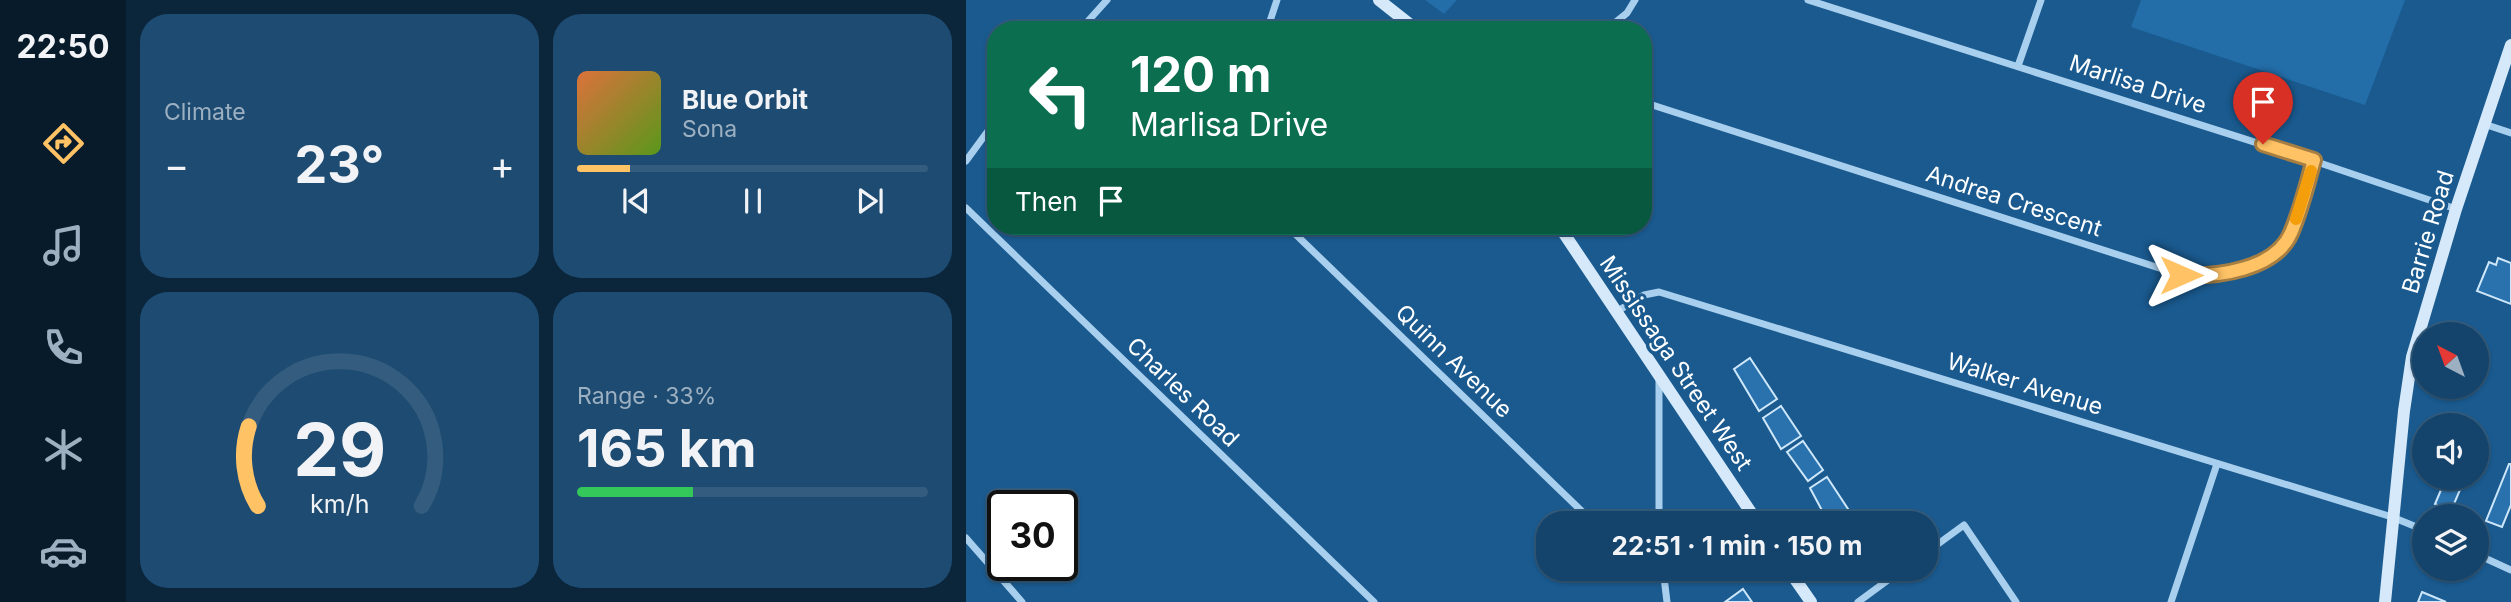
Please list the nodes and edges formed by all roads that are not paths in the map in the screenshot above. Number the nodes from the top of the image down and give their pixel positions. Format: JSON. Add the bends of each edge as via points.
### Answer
{"nodes":[{"id":1,"x":1107,"y":0,"type":"edge"},
{"id":2,"x":1276,"y":0,"type":"edge"},
{"id":3,"x":1379,"y":0,"type":"edge"},
{"id":4,"x":1390,"y":0,"type":"edge"},
{"id":5,"x":1635,"y":0,"type":"edge"},
{"id":6,"x":1808,"y":0,"type":"edge"},
{"id":7,"x":2041,"y":0,"type":"edge"},
{"id":8,"x":1406,"y":20,"type":"joint"},
{"id":9,"x":1088,"y":21,"type":"edge"},
{"id":10,"x":1269,"y":21,"type":"edge"},
{"id":11,"x":1617,"y":21,"type":"edge"},
{"id":12,"x":2511,"y":45,"type":"edge"},
{"id":13,"x":2018,"y":66,"type":"junction"},
{"id":14,"x":1652,"y":105,"type":"edge"},
{"id":15,"x":2484,"y":124,"type":"junction"},
{"id":16,"x":987,"y":132,"type":"edge"},
{"id":17,"x":2511,"y":133,"type":"edge"},
{"id":18,"x":2314,"y":160,"type":"junction"},
{"id":19,"x":966,"y":161,"type":"edge"},
{"id":20,"x":966,"y":208,"type":"edge"},
{"id":21,"x":2456,"y":209,"type":"junction"},
{"id":22,"x":987,"y":228,"type":"edge"},
{"id":23,"x":994,"y":235,"type":"edge"},
{"id":24,"x":1296,"y":235,"type":"edge"},
{"id":25,"x":1565,"y":235,"type":"edge"},
{"id":26,"x":1616,"y":312,"type":"junction"},
{"id":27,"x":1659,"y":373,"type":"junction"},
{"id":28,"x":2217,"y":464,"type":"junction"},
{"id":29,"x":1582,"y":511,"type":"edge"},
{"id":30,"x":1657,"y":511,"type":"edge"},
{"id":31,"x":1750,"y":511,"type":"edge"},
{"id":32,"x":2392,"y":517,"type":"junction"},
{"id":33,"x":2412,"y":525,"type":"edge"},
{"id":34,"x":966,"y":538,"type":"edge"},
{"id":35,"x":1938,"y":544,"type":"edge"},
{"id":36,"x":2489,"y":560,"type":"edge"},
{"id":37,"x":2511,"y":570,"type":"edge"},
{"id":38,"x":1664,"y":581,"type":"edge"},
{"id":39,"x":1796,"y":581,"type":"edge"},
{"id":40,"x":1887,"y":581,"type":"edge"},
{"id":41,"x":1022,"y":602,"type":"edge"},
{"id":42,"x":1374,"y":602,"type":"edge"},
{"id":43,"x":1667,"y":602,"type":"edge"},
{"id":44,"x":1811,"y":602,"type":"edge"},
{"id":45,"x":1858,"y":602,"type":"edge"},
{"id":46,"x":2016,"y":602,"type":"edge"},
{"id":47,"x":2171,"y":602,"type":"edge"},
{"id":48,"x":2385,"y":602,"type":"edge"}],
"edges":[{"from":1,"to":9,"type":"street"},
{"from":2,"to":10,"type":"street"},
{"from":3,"to":8,"type":"street"},
{"from":4,"to":8,"type":"street"},
{"from":5,"to":11,"type":"street"},
{"from":6,"to":13,"type":"street","name":"Marlisa Drive"},
{"from":7,"to":13,"type":"street"},
{"from":12,"to":15,"type":"street","name":"Barrie Road"},
{"from":13,"to":18,"type":"street","name":"Marlisa Drive"},
{"from":14,"to":18,"type":"street","name":"Andrea Crescent","via":[[2181,275],[2212,276],[2270,259],[2291,235]]},
{"from":15,"to":17,"type":"street"},
{"from":15,"to":21,"type":"street","name":"Barrie Road"},
{"from":16,"to":19,"type":"street"},
{"from":18,"to":21,"type":"street","name":"Marlisa Drive"},
{"from":20,"to":22,"type":"street","name":"Charles Road"},
{"from":21,"to":32,"type":"street","name":"Barrie Road","via":[[2412,357]]},
{"from":23,"to":42,"type":"street","name":"Charles Road"},
{"from":24,"to":29,"type":"street","name":"Quinn Avenue"},
{"from":25,"to":26,"type":"street","name":"Mississaga Street West"},
{"from":26,"to":27,"type":"street","name":"Mississaga Street West"},
{"from":26,"to":28,"type":"street","name":"Walker Avenue","via":[[1644,295],[1659,292]]},
{"from":27,"to":30,"type":"street"},
{"from":27,"to":31,"type":"street","name":"Mississaga Street West"},
{"from":28,"to":32,"type":"street","name":"Walker Avenue"},
{"from":28,"to":47,"type":"street"},
{"from":32,"to":33,"type":"street","name":"Walker Avenue"},
{"from":32,"to":48,"type":"street","name":"Barrie Road"},
{"from":34,"to":41,"type":"street"},
{"from":35,"to":46,"type":"street","via":[[1964,525]]},
{"from":36,"to":37,"type":"street"},
{"from":38,"to":43,"type":"street"},
{"from":39,"to":44,"type":"street"},
{"from":40,"to":45,"type":"street"}]}
